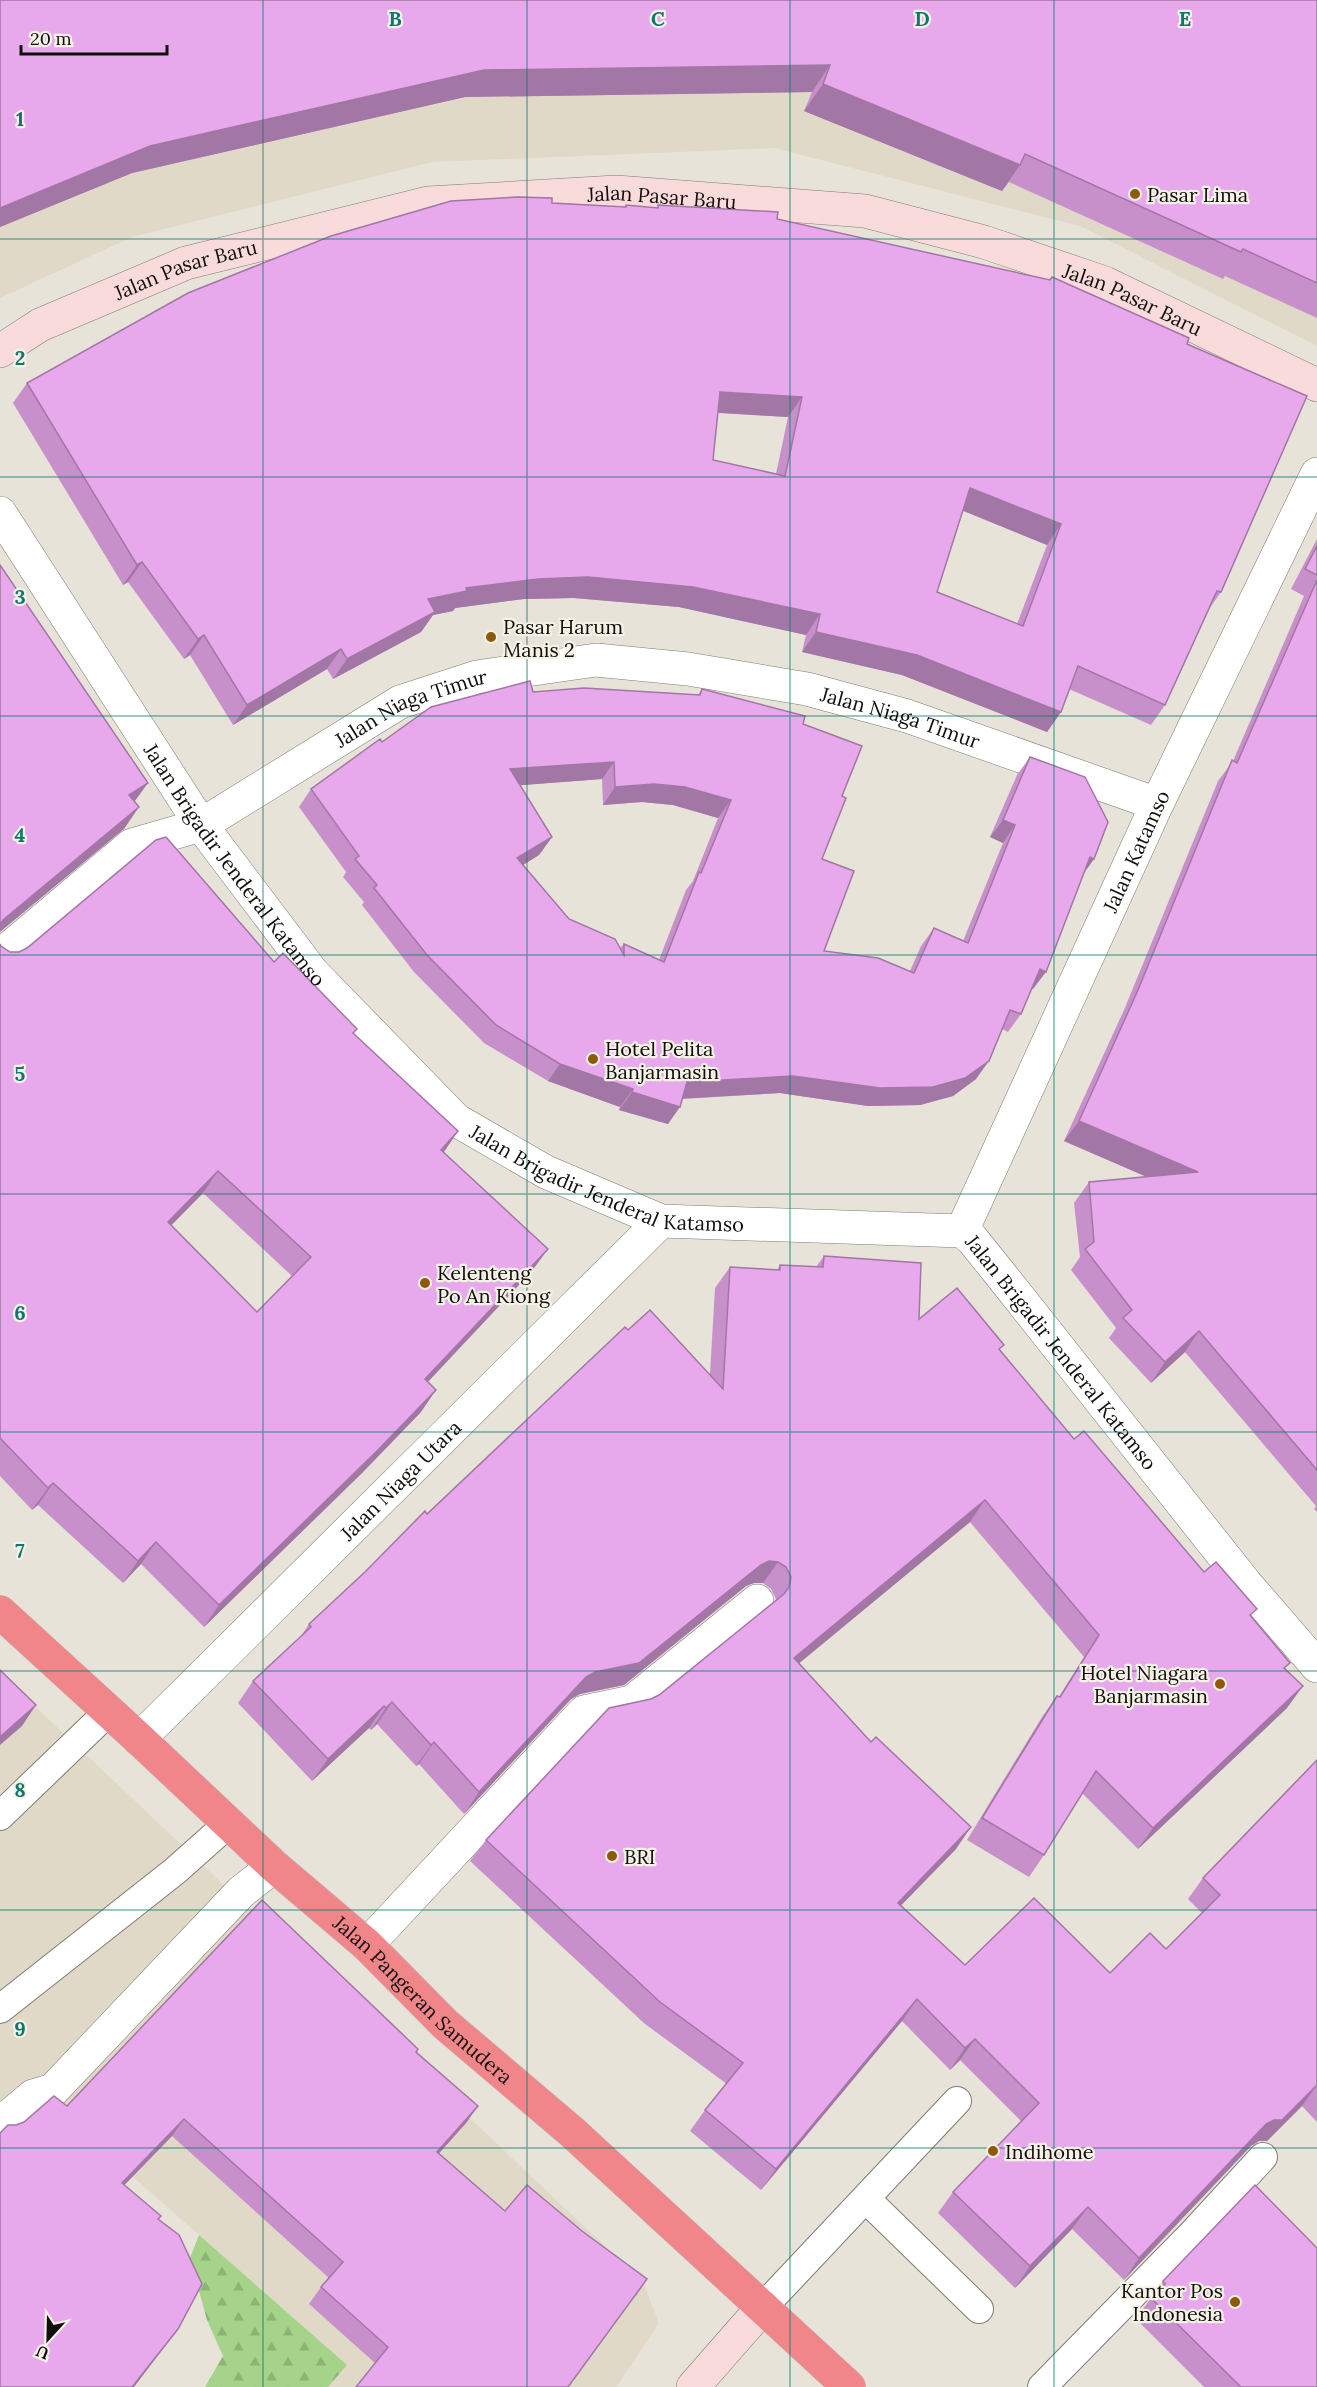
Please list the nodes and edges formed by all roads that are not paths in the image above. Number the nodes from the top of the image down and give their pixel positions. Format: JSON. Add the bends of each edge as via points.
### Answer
{"nodes":[{"id":1,"x":0,"y":351,"type":"edge"},
{"id":2,"x":1317,"y":385,"type":"edge"},
{"id":3,"x":1317,"y":474,"type":"edge"},
{"id":4,"x":0,"y":513,"type":"edge"},
{"id":5,"x":1157,"y":804,"type":"junction"},
{"id":6,"x":201,"y":825,"type":"junction"},
{"id":7,"x":0,"y":956,"type":"edge"},
{"id":8,"x":661,"y":1221,"type":"junction"},
{"id":9,"x":962,"y":1231,"type":"junction"},
{"id":10,"x":757,"y":1601,"type":"edge"},
{"id":11,"x":0,"y":1612,"type":"edge"},
{"id":12,"x":1317,"y":1666,"type":"edge"},
{"id":13,"x":109,"y":1711,"type":"junction"},
{"id":14,"x":139,"y":1739,"type":"junction"},
{"id":15,"x":0,"y":1816,"type":"edge"},
{"id":16,"x":229,"y":1823,"type":"junction"},
{"id":17,"x":274,"y":1866,"type":"junction"},
{"id":18,"x":366,"y":1945,"type":"junction"},
{"id":19,"x":0,"y":2009,"type":"edge"},
{"id":20,"x":957,"y":2101,"type":"dead end"},
{"id":21,"x":0,"y":2124,"type":"edge"},
{"id":22,"x":1263,"y":2157,"type":"edge"},
{"id":23,"x":866,"y":2199,"type":"junction"},
{"id":24,"x":763,"y":2307,"type":"junction"},
{"id":25,"x":979,"y":2309,"type":"dead end"},
{"id":26,"x":693,"y":2387,"type":"edge"},
{"id":27,"x":849,"y":2387,"type":"edge"},
{"id":28,"x":1042,"y":2387,"type":"edge"}],
"edges":[{"from":1,"to":2,"type":"street","name":"Jalan Pasar Baru","via":[[40,325],[186,263],[428,203],[616,192],[865,211],[984,242],[1105,283]]},
{"from":3,"to":5,"type":"street","name":"Jalan Katamso"},
{"from":4,"to":6,"type":"street","name":"Jalan Brigadir Jenderal Katamso"},
{"from":5,"to":6,"type":"street","name":"Jalan Niaga Timur","via":[[907,716],[807,689],[688,669],[596,660],[477,677],[400,702]]},
{"from":5,"to":9,"type":"street","name":"Jalan Katamso"},
{"from":6,"to":7,"type":"street","name":"Jalan Niaga Timur","via":[[132,845]]},
{"from":6,"to":8,"type":"street","name":"Jalan Brigadir Jenderal Katamso","via":[[312,972],[456,1120],[546,1172]]},
{"from":8,"to":9,"type":"street","name":"Jalan Brigadir Jenderal Katamso"},
{"from":8,"to":14,"type":"street","name":"Jalan Niaga Utara"},
{"from":9,"to":12,"type":"street","name":"Jalan Brigadir Jenderal Katamso","via":[[1246,1584]]},
{"from":10,"to":18,"type":"street","via":[[632,1702],[584,1712]]},
{"from":11,"to":13,"type":"highway","name":"Jalan Pangeran Samudera"},
{"from":13,"to":14,"type":"highway","name":"Jalan Pangeran Samudera"},
{"from":13,"to":15,"type":"lane"},
{"from":14,"to":16,"type":"highway","name":"Jalan Pangeran Samudera"},
{"from":16,"to":17,"type":"highway","name":"Jalan Pangeran Samudera"},
{"from":16,"to":19,"type":"lane","via":[[175,1871]]},
{"from":17,"to":18,"type":"highway","name":"Jalan Pangeran Samudera"},
{"from":17,"to":21,"type":"street","via":[[242,1892],[52,2090],[33,2096]]},
{"from":18,"to":24,"type":"highway","name":"Jalan Pangeran Samudera","via":[[446,2024],[573,2132]]},
{"from":20,"to":23,"type":"lane"},
{"from":22,"to":28,"type":"lane"},
{"from":23,"to":24,"type":"lane"},
{"from":23,"to":25,"type":"lane"},
{"from":24,"to":26,"type":"street"},
{"from":24,"to":27,"type":"highway","name":"Jalan Pangeran Samudera"}]}
